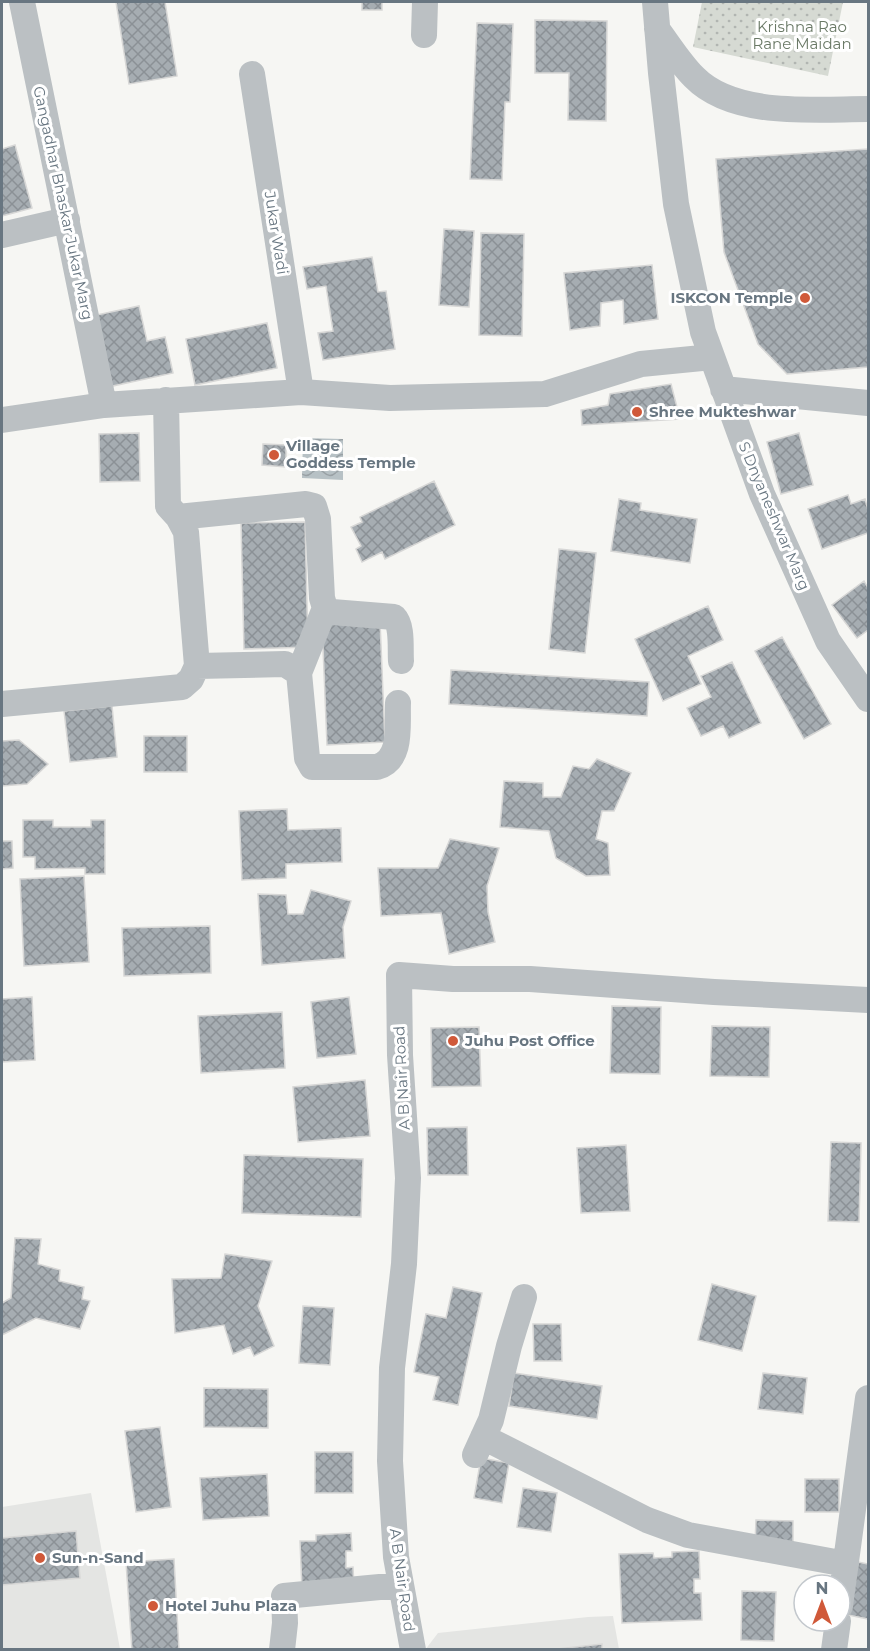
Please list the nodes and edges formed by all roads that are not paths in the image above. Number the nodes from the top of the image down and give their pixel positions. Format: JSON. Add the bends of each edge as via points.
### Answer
{"nodes":[{"id":1,"x":22,"y":2,"type":"edge"},
{"id":2,"x":424,"y":2,"type":"edge"},
{"id":3,"x":655,"y":2,"type":"edge"},
{"id":4,"x":657,"y":29,"type":"junction"},
{"id":5,"x":424,"y":35,"type":"dead end"},
{"id":6,"x":252,"y":74,"type":"dead end"},
{"id":7,"x":868,"y":109,"type":"edge"},
{"id":8,"x":67,"y":220,"type":"junction"},
{"id":9,"x":2,"y":235,"type":"edge"},
{"id":10,"x":712,"y":357,"type":"junction"},
{"id":11,"x":723,"y":388,"type":"junction"},
{"id":12,"x":301,"y":392,"type":"junction"},
{"id":13,"x":166,"y":400,"type":"junction"},
{"id":14,"x":868,"y":403,"type":"edge"},
{"id":15,"x":104,"y":405,"type":"junction"},
{"id":16,"x":2,"y":420,"type":"edge"},
{"id":17,"x":178,"y":517,"type":"junction"},
{"id":18,"x":326,"y":608,"type":"junction"},
{"id":19,"x":401,"y":661,"type":"dead end"},
{"id":20,"x":197,"y":666,"type":"junction"},
{"id":21,"x":299,"y":673,"type":"junction"},
{"id":22,"x":868,"y":699,"type":"edge"},
{"id":23,"x":398,"y":703,"type":"dead end"},
{"id":24,"x":2,"y":704,"type":"edge"},
{"id":25,"x":868,"y":1000,"type":"edge"},
{"id":26,"x":524,"y":1298,"type":"dead end"},
{"id":27,"x":868,"y":1398,"type":"edge"},
{"id":28,"x":846,"y":1564,"type":"junction"},
{"id":29,"x":845,"y":1573,"type":"edge"},
{"id":30,"x":401,"y":1585,"type":"junction"},
{"id":31,"x":836,"y":1633,"type":"edge"},
{"id":32,"x":282,"y":1650,"type":"edge"},
{"id":33,"x":413,"y":1650,"type":"edge"},
{"id":34,"x":834,"y":1650,"type":"edge"}],
"edges":[{"from":1,"to":8,"type":"street","name":"Gangadhar Bhaskar Jukar Marg"},
{"from":2,"to":5,"type":"street"},
{"from":3,"to":4,"type":"street","name":"S Dnyaneshwar Marg"},
{"from":4,"to":7,"type":"street","via":[[694,78],[713,92],[776,109]]},
{"from":4,"to":10,"type":"street","name":"S Dnyaneshwar Marg","via":[[676,204]]},
{"from":6,"to":12,"type":"street","name":"Jukar Wadi"},
{"from":8,"to":9,"type":"street"},
{"from":8,"to":15,"type":"street","name":"Gangadhar Bhaskar Jukar Marg"},
{"from":10,"to":11,"type":"street","name":"S Dnyaneshwar Marg"},
{"from":10,"to":12,"type":"street","via":[[641,364],[545,394],[390,398]]},
{"from":11,"to":14,"type":"street"},
{"from":11,"to":22,"type":"street","name":"S Dnyaneshwar Marg","via":[[762,494],[828,641]]},
{"from":12,"to":13,"type":"street"},
{"from":13,"to":15,"type":"street"},
{"from":13,"to":17,"type":"street","via":[[168,506]]},
{"from":15,"to":16,"type":"street"},
{"from":17,"to":18,"type":"street","via":[[314,506]]},
{"from":17,"to":20,"type":"street","via":[[186,532]]},
{"from":18,"to":19,"type":"street","via":[[332,612],[394,617],[398,621]]},
{"from":18,"to":21,"type":"street"},
{"from":20,"to":21,"type":"street","via":[[285,664]]},
{"from":20,"to":24,"type":"street","via":[[182,687]]},
{"from":21,"to":23,"type":"street","via":[[307,758],[312,767],[384,766],[396,747]]},
{"from":25,"to":30,"type":"street","name":"A B Nair Road","via":[[399,975],[408,1178],[404,1263],[392,1368],[390,1461]]},
{"from":26,"to":28,"type":"street","via":[[491,1420],[479,1446],[688,1535]]},
{"from":27,"to":28,"type":"street"},
{"from":28,"to":29,"type":"street"},
{"from":30,"to":32,"type":"street","via":[[285,1596]]},
{"from":30,"to":33,"type":"street","name":"A B Nair Road"},
{"from":31,"to":34,"type":"street"}]}
